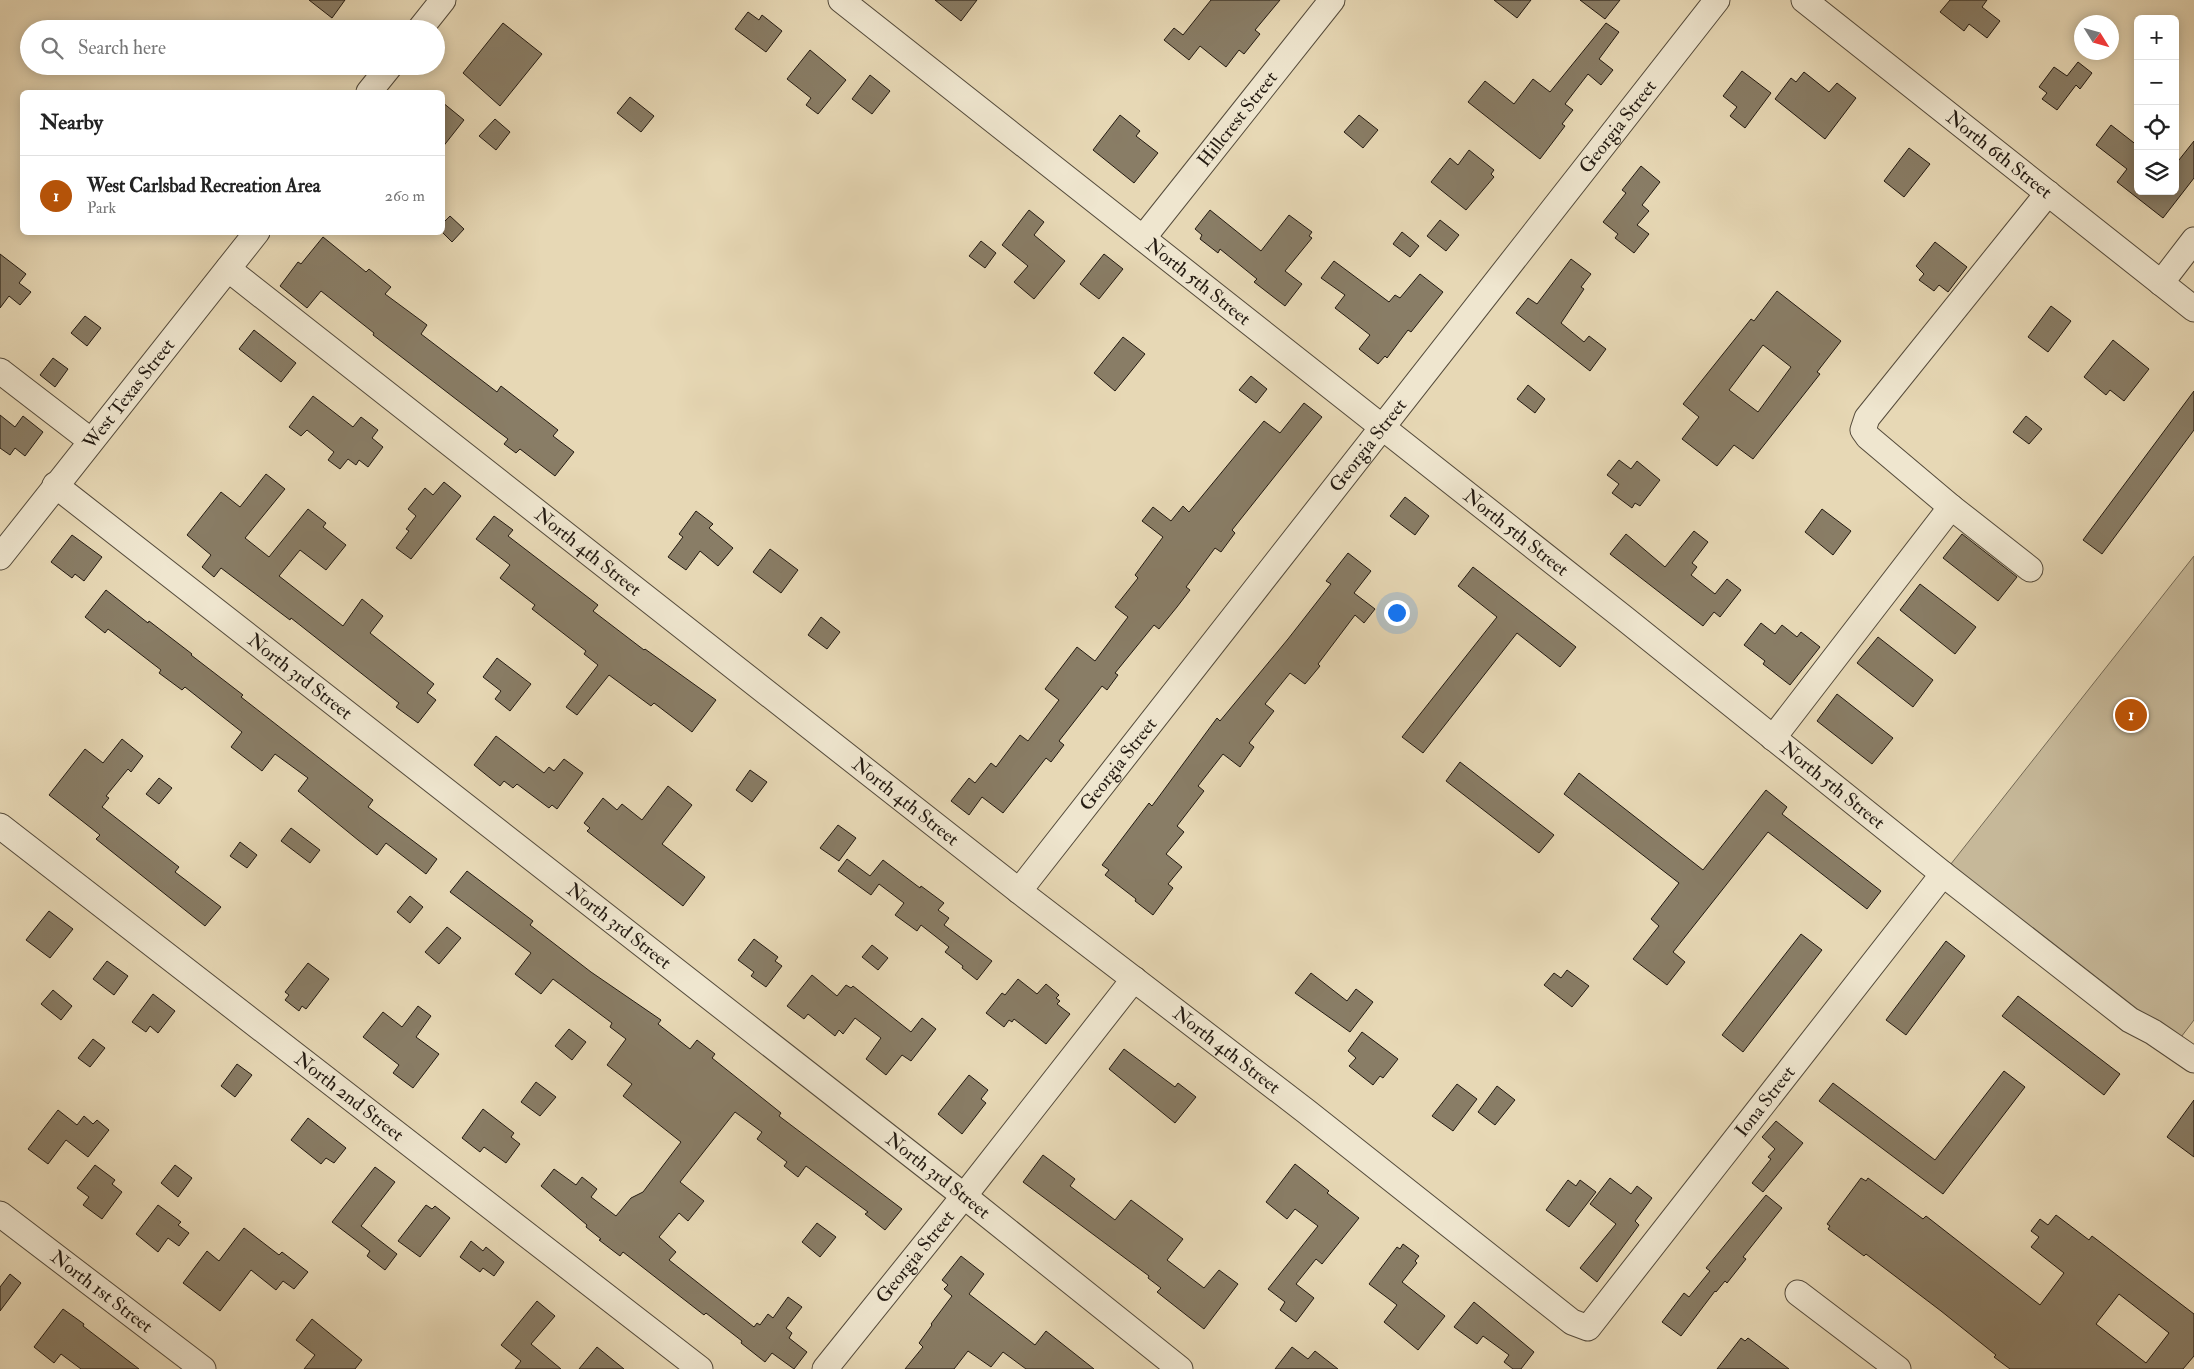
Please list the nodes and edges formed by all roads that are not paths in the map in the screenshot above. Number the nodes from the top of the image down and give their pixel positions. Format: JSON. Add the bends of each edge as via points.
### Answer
{"nodes":[{"id":1,"x":443,"y":0,"type":"edge"},
{"id":2,"x":841,"y":0,"type":"edge"},
{"id":3,"x":1332,"y":0,"type":"edge"},
{"id":4,"x":1716,"y":0,"type":"edge"},
{"id":5,"x":1804,"y":0,"type":"edge"},
{"id":6,"x":427,"y":20,"type":"edge"},
{"id":7,"x":383,"y":75,"type":"edge"},
{"id":8,"x":371,"y":90,"type":"edge"},
{"id":9,"x":2048,"y":193,"type":"junction"},
{"id":10,"x":255,"y":235,"type":"edge"},
{"id":11,"x":1143,"y":238,"type":"junction"},
{"id":12,"x":2194,"y":240,"type":"edge"},
{"id":13,"x":228,"y":269,"type":"junction"},
{"id":14,"x":2161,"y":283,"type":"junction"},
{"id":15,"x":2194,"y":308,"type":"edge"},
{"id":16,"x":0,"y":371,"type":"edge"},
{"id":17,"x":1382,"y":428,"type":"junction"},
{"id":18,"x":91,"y":441,"type":"junction"},
{"id":19,"x":55,"y":486,"type":"junction"},
{"id":20,"x":1951,"y":507,"type":"junction"},
{"id":21,"x":0,"y":557,"type":"edge"},
{"id":22,"x":2030,"y":569,"type":"dead end"},
{"id":23,"x":1773,"y":738,"type":"junction"},
{"id":24,"x":0,"y":826,"type":"edge"},
{"id":25,"x":1943,"y":874,"type":"junction"},
{"id":26,"x":1019,"y":892,"type":"junction"},
{"id":27,"x":1134,"y":979,"type":"junction"},
{"id":28,"x":2194,"y":1060,"type":"edge"},
{"id":29,"x":964,"y":1196,"type":"junction"},
{"id":30,"x":0,"y":1214,"type":"edge"},
{"id":31,"x":1798,"y":1293,"type":"dead end"},
{"id":32,"x":1588,"y":1328,"type":"joint"},
{"id":33,"x":203,"y":1369,"type":"edge"},
{"id":34,"x":700,"y":1369,"type":"edge"},
{"id":35,"x":825,"y":1369,"type":"edge"},
{"id":36,"x":1180,"y":1369,"type":"edge"},
{"id":37,"x":1898,"y":1369,"type":"edge"}],
"edges":[{"from":1,"to":6,"type":"street"},
{"from":2,"to":11,"type":"street","name":"North 5th Street"},
{"from":3,"to":11,"type":"street","name":"Hillcrest Street"},
{"from":4,"to":17,"type":"street","name":"Georgia Street"},
{"from":5,"to":9,"type":"street","name":"North 6th Street"},
{"from":7,"to":8,"type":"street"},
{"from":9,"to":14,"type":"street","name":"North 6th Street"},
{"from":9,"to":20,"type":"street","via":[[1864,424],[1863,430],[1868,437]]},
{"from":10,"to":13,"type":"street","name":"West Texas Street"},
{"from":11,"to":17,"type":"street","name":"North 5th Street"},
{"from":12,"to":14,"type":"street"},
{"from":13,"to":18,"type":"street","name":"West Texas Street"},
{"from":13,"to":26,"type":"street","name":"North 4th Street"},
{"from":14,"to":15,"type":"street","name":"North 6th Street"},
{"from":16,"to":18,"type":"street"},
{"from":17,"to":23,"type":"street","name":"North 5th Street"},
{"from":17,"to":26,"type":"street","name":"Georgia Street"},
{"from":18,"to":19,"type":"street","name":"West Texas Street"},
{"from":19,"to":21,"type":"street","name":"West Texas Street"},
{"from":19,"to":29,"type":"street","name":"North 3rd Street"},
{"from":20,"to":22,"type":"street"},
{"from":20,"to":23,"type":"street"},
{"from":23,"to":25,"type":"street","name":"North 5th Street"},
{"from":24,"to":34,"type":"street","name":"North 2nd Street"},
{"from":25,"to":28,"type":"street","name":"North 5th Street","via":[[2130,1020]]},
{"from":25,"to":32,"type":"street","name":"Iona Street"},
{"from":26,"to":27,"type":"street","name":"North 4th Street"},
{"from":27,"to":29,"type":"street","name":"Georgia Street"},
{"from":27,"to":32,"type":"street","name":"North 4th Street","via":[[1572,1322]]},
{"from":29,"to":35,"type":"street","name":"Georgia Street"},
{"from":29,"to":36,"type":"street","name":"North 3rd Street"},
{"from":30,"to":33,"type":"street","name":"North 1st Street"},
{"from":31,"to":37,"type":"street"}]}
